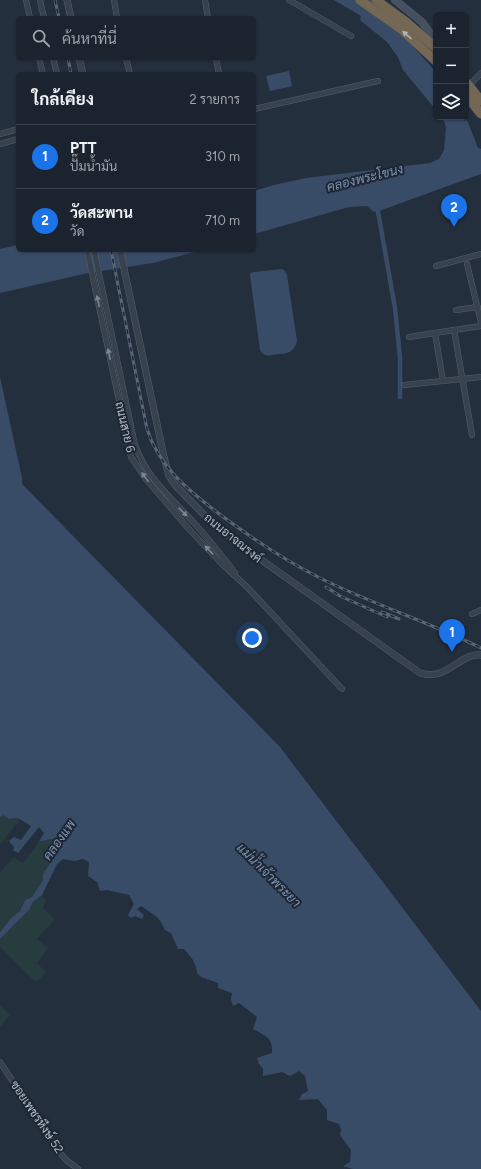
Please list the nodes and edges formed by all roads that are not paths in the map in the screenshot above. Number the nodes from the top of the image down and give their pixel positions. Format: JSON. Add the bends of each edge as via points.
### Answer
{"nodes":[{"id":1,"x":26,"y":0,"type":"edge"},
{"id":2,"x":40,"y":0,"type":"edge"},
{"id":3,"x":67,"y":0,"type":"edge"},
{"id":4,"x":114,"y":0,"type":"edge"},
{"id":5,"x":205,"y":0,"type":"edge"},
{"id":6,"x":289,"y":0,"type":"edge"},
{"id":7,"x":360,"y":0,"type":"edge"},
{"id":8,"x":376,"y":0,"type":"edge"},
{"id":9,"x":395,"y":0,"type":"edge"},
{"id":10,"x":30,"y":16,"type":"edge"},
{"id":11,"x":44,"y":16,"type":"edge"},
{"id":12,"x":71,"y":16,"type":"edge"},
{"id":13,"x":118,"y":16,"type":"edge"},
{"id":14,"x":208,"y":16,"type":"edge"},
{"id":15,"x":351,"y":36,"type":"dead end"},
{"id":16,"x":433,"y":37,"type":"edge"},
{"id":17,"x":433,"y":45,"type":"edge"},
{"id":18,"x":433,"y":58,"type":"edge"},
{"id":19,"x":40,"y":60,"type":"edge"},
{"id":20,"x":54,"y":60,"type":"edge"},
{"id":21,"x":80,"y":60,"type":"edge"},
{"id":22,"x":126,"y":60,"type":"edge"},
{"id":23,"x":216,"y":60,"type":"edge"},
{"id":24,"x":42,"y":72,"type":"edge"},
{"id":25,"x":56,"y":72,"type":"edge"},
{"id":26,"x":82,"y":72,"type":"edge"},
{"id":27,"x":130,"y":72,"type":"edge"},
{"id":28,"x":219,"y":72,"type":"edge"},
{"id":29,"x":481,"y":73,"type":"edge"},
{"id":30,"x":378,"y":82,"type":"dead end"},
{"id":31,"x":468,"y":84,"type":"edge"},
{"id":32,"x":469,"y":86,"type":"edge"},
{"id":33,"x":469,"y":95,"type":"edge"},
{"id":34,"x":469,"y":99,"type":"edge"},
{"id":35,"x":481,"y":101,"type":"edge"},
{"id":36,"x":256,"y":109,"type":"edge"},
{"id":37,"x":481,"y":114,"type":"edge"},
{"id":38,"x":481,"y":122,"type":"edge"},
{"id":39,"x":16,"y":130,"type":"edge"},
{"id":40,"x":0,"y":134,"type":"edge"},
{"id":41,"x":16,"y":140,"type":"edge"},
{"id":42,"x":0,"y":144,"type":"edge"},
{"id":43,"x":87,"y":252,"type":"edge"},
{"id":44,"x":94,"y":252,"type":"edge"},
{"id":45,"x":120,"y":252,"type":"edge"},
{"id":46,"x":481,"y":254,"type":"edge"},
{"id":47,"x":467,"y":264,"type":"dead end"},
{"id":48,"x":436,"y":266,"type":"dead end"},
{"id":49,"x":478,"y":307,"type":"junction"},
{"id":50,"x":456,"y":310,"type":"dead end"},
{"id":51,"x":481,"y":322,"type":"edge"},
{"id":52,"x":481,"y":326,"type":"edge"},
{"id":53,"x":454,"y":330,"type":"junction"},
{"id":54,"x":435,"y":333,"type":"junction"},
{"id":55,"x":409,"y":337,"type":"dead end"},
{"id":56,"x":481,"y":376,"type":"edge"},
{"id":57,"x":463,"y":379,"type":"junction"},
{"id":58,"x":443,"y":381,"type":"junction"},
{"id":59,"x":404,"y":386,"type":"dead end"},
{"id":60,"x":472,"y":435,"type":"dead end"},
{"id":61,"x":247,"y":587,"type":"junction"},
{"id":62,"x":481,"y":610,"type":"edge"},
{"id":63,"x":472,"y":614,"type":"dead end"},
{"id":64,"x":481,"y":655,"type":"edge"},
{"id":65,"x":342,"y":689,"type":"dead end"},
{"id":66,"x":0,"y":1062,"type":"edge"},
{"id":67,"x":78,"y":1169,"type":"edge"}],
"edges":[{"from":1,"to":10,"type":"street"},
{"from":2,"to":11,"type":"street"},
{"from":3,"to":12,"type":"street"},
{"from":4,"to":13,"type":"street"},
{"from":5,"to":14,"type":"street"},
{"from":6,"to":15,"type":"street"},
{"from":18,"to":7,"type":"highway","one_way":true,"via":[[401,29]]},
{"from":8,"to":17,"type":"highway"},
{"from":9,"to":16,"type":"main road","via":[[422,22]]},
{"from":19,"to":24,"type":"street"},
{"from":20,"to":25,"type":"street"},
{"from":21,"to":26,"type":"street"},
{"from":22,"to":27,"type":"street"},
{"from":23,"to":28,"type":"street"},
{"from":29,"to":32,"type":"street"},
{"from":30,"to":36,"type":"street"},
{"from":31,"to":35,"type":"highway","bridge":true},
{"from":33,"to":38,"type":"main road"},
{"from":34,"to":37,"type":"highway","bridge":true},
{"from":39,"to":40,"type":"street"},
{"from":41,"to":42,"type":"street"},
{"from":61,"to":43,"type":"street","name":"ถนนสาย 6","one_way":true,"via":[[188,528],[146,479],[131,457]]},
{"from":44,"to":61,"type":"street","name":"ถนนสาย 6","one_way":true,"via":[[135,445],[144,465]]},
{"from":45,"to":64,"type":"street","name":"ถนนอาจณรงค์","via":[[162,448],[170,476],[180,491],[217,528],[420,673],[440,673],[473,656]]},
{"from":46,"to":48,"type":"street"},
{"from":47,"to":49,"type":"street"},
{"from":49,"to":50,"type":"street"},
{"from":49,"to":51,"type":"street"},
{"from":52,"to":53,"type":"street"},
{"from":53,"to":54,"type":"street"},
{"from":53,"to":57,"type":"street"},
{"from":54,"to":55,"type":"street"},
{"from":54,"to":58,"type":"street"},
{"from":56,"to":57,"type":"street"},
{"from":57,"to":58,"type":"street"},
{"from":57,"to":60,"type":"street"},
{"from":58,"to":59,"type":"street"},
{"from":61,"to":65,"type":"street","name":"ถนนสาย 6"},
{"from":62,"to":63,"type":"street"},
{"from":66,"to":67,"type":"street","name":"ซอยเพชรหึงษ์ 52","via":[[61,1154]]}]}
